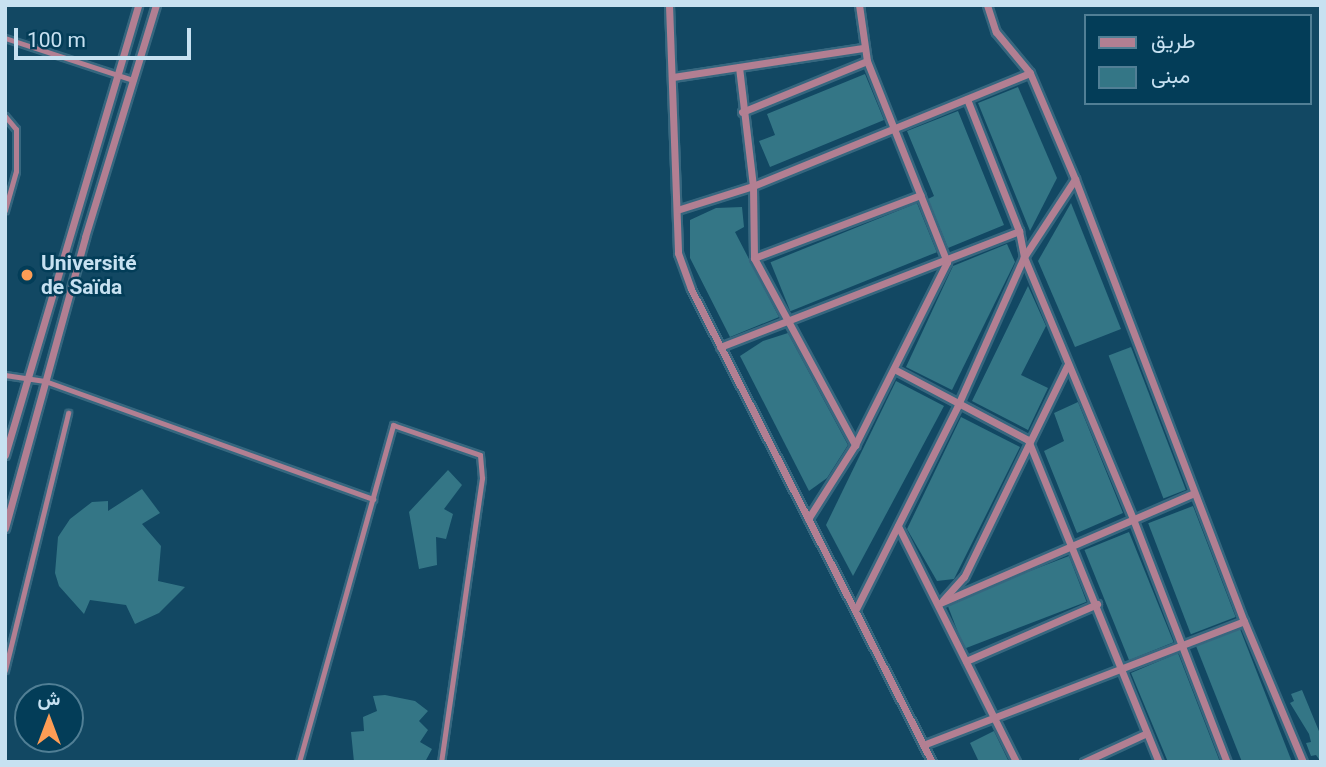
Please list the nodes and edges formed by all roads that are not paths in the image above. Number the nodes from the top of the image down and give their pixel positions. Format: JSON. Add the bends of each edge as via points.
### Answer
{"nodes":[{"id":1,"x":138,"y":5,"type":"edge"},
{"id":2,"x":156,"y":5,"type":"edge"},
{"id":3,"x":669,"y":5,"type":"edge"},
{"id":4,"x":859,"y":5,"type":"edge"},
{"id":5,"x":987,"y":5,"type":"edge"},
{"id":6,"x":5,"y":38,"type":"edge"},
{"id":7,"x":863,"y":48,"type":"junction"},
{"id":8,"x":867,"y":61,"type":"junction"},
{"id":9,"x":739,"y":67,"type":"junction"},
{"id":10,"x":1030,"y":73,"type":"junction"},
{"id":11,"x":116,"y":74,"type":"junction"},
{"id":12,"x":673,"y":77,"type":"junction"},
{"id":13,"x":133,"y":80,"type":"junction"},
{"id":14,"x":967,"y":99,"type":"junction"},
{"id":15,"x":742,"y":112,"type":"junction"},
{"id":16,"x":5,"y":116,"type":"edge"},
{"id":17,"x":898,"y":129,"type":"junction"},
{"id":18,"x":1074,"y":179,"type":"junction"},
{"id":19,"x":752,"y":186,"type":"junction"},
{"id":20,"x":921,"y":195,"type":"junction"},
{"id":21,"x":5,"y":210,"type":"edge"},
{"id":22,"x":677,"y":210,"type":"junction"},
{"id":23,"x":1019,"y":231,"type":"junction"},
{"id":24,"x":1024,"y":257,"type":"junction"},
{"id":25,"x":754,"y":258,"type":"junction"},
{"id":26,"x":947,"y":262,"type":"junction"},
{"id":27,"x":786,"y":322,"type":"junction"},
{"id":28,"x":720,"y":347,"type":"junction"},
{"id":29,"x":1067,"y":366,"type":"junction"},
{"id":30,"x":894,"y":369,"type":"junction"},
{"id":31,"x":5,"y":375,"type":"edge"},
{"id":32,"x":26,"y":377,"type":"junction"},
{"id":33,"x":45,"y":381,"type":"junction"},
{"id":34,"x":958,"y":405,"type":"junction"},
{"id":35,"x":68,"y":414,"type":"dead end"},
{"id":36,"x":1028,"y":440,"type":"junction"},
{"id":37,"x":855,"y":445,"type":"junction"},
{"id":38,"x":5,"y":455,"type":"edge"},
{"id":39,"x":1194,"y":493,"type":"junction"},
{"id":40,"x":373,"y":499,"type":"junction"},
{"id":41,"x":808,"y":519,"type":"junction"},
{"id":42,"x":1133,"y":519,"type":"junction"},
{"id":43,"x":898,"y":526,"type":"junction"},
{"id":44,"x":5,"y":528,"type":"edge"},
{"id":45,"x":1072,"y":542,"type":"junction"},
{"id":46,"x":940,"y":603,"type":"junction"},
{"id":47,"x":1097,"y":604,"type":"junction"},
{"id":48,"x":856,"y":609,"type":"junction"},
{"id":49,"x":1244,"y":621,"type":"junction"},
{"id":50,"x":1180,"y":643,"type":"junction"},
{"id":51,"x":966,"y":661,"type":"junction"},
{"id":52,"x":1123,"y":668,"type":"junction"},
{"id":53,"x":5,"y":670,"type":"edge"},
{"id":54,"x":995,"y":719,"type":"junction"},
{"id":55,"x":1147,"y":733,"type":"junction"},
{"id":56,"x":923,"y":745,"type":"junction"},
{"id":57,"x":299,"y":762,"type":"edge"},
{"id":58,"x":440,"y":762,"type":"edge"},
{"id":59,"x":932,"y":762,"type":"edge"},
{"id":60,"x":1016,"y":762,"type":"edge"},
{"id":61,"x":1084,"y":762,"type":"edge"},
{"id":62,"x":1159,"y":762,"type":"edge"},
{"id":63,"x":1227,"y":762,"type":"edge"},
{"id":64,"x":1303,"y":762,"type":"edge"}],
"edges":[{"from":1,"to":11,"type":"street"},
{"from":2,"to":13,"type":"street"},
{"from":3,"to":12,"type":"street"},
{"from":4,"to":7,"type":"street"},
{"from":5,"to":10,"type":"street","via":[[996,32]]},
{"from":6,"to":11,"type":"lane"},
{"from":7,"to":8,"type":"street"},
{"from":7,"to":9,"type":"street"},
{"from":8,"to":15,"type":"street"},
{"from":8,"to":17,"type":"street"},
{"from":9,"to":12,"type":"street"},
{"from":9,"to":15,"type":"street"},
{"from":10,"to":14,"type":"street"},
{"from":10,"to":18,"type":"street"},
{"from":11,"to":13,"type":"lane"},
{"from":11,"to":32,"type":"street"},
{"from":12,"to":22,"type":"street"},
{"from":13,"to":33,"type":"street"},
{"from":14,"to":17,"type":"street"},
{"from":14,"to":23,"type":"street"},
{"from":15,"to":19,"type":"street"},
{"from":16,"to":21,"type":"lane","via":[[16,129],[16,171]]},
{"from":17,"to":19,"type":"street"},
{"from":17,"to":20,"type":"street"},
{"from":18,"to":24,"type":"street"},
{"from":18,"to":39,"type":"street"},
{"from":19,"to":22,"type":"street"},
{"from":19,"to":25,"type":"street"},
{"from":20,"to":25,"type":"street"},
{"from":20,"to":26,"type":"street"},
{"from":22,"to":28,"type":"street","via":[[678,253]]},
{"from":23,"to":24,"type":"street"},
{"from":23,"to":26,"type":"street"},
{"from":24,"to":29,"type":"street"},
{"from":24,"to":34,"type":"street"},
{"from":25,"to":27,"type":"street"},
{"from":26,"to":27,"type":"street"},
{"from":26,"to":30,"type":"street"},
{"from":27,"to":28,"type":"street"},
{"from":27,"to":37,"type":"street"},
{"from":28,"to":41,"type":"street"},
{"from":29,"to":36,"type":"street"},
{"from":29,"to":42,"type":"street"},
{"from":30,"to":34,"type":"street"},
{"from":30,"to":37,"type":"street"},
{"from":31,"to":32,"type":"lane"},
{"from":32,"to":33,"type":"lane"},
{"from":32,"to":38,"type":"street"},
{"from":33,"to":40,"type":"lane"},
{"from":33,"to":44,"type":"street"},
{"from":34,"to":36,"type":"street"},
{"from":34,"to":43,"type":"street"},
{"from":35,"to":53,"type":"lane"},
{"from":36,"to":45,"type":"street"},
{"from":36,"to":46,"type":"street","via":[[964,577]]},
{"from":37,"to":41,"type":"street"},
{"from":39,"to":42,"type":"street"},
{"from":39,"to":49,"type":"street"},
{"from":40,"to":57,"type":"lane"},
{"from":40,"to":58,"type":"lane","via":[[393,425],[480,455],[482,478]]},
{"from":41,"to":48,"type":"street"},
{"from":42,"to":45,"type":"street"},
{"from":42,"to":50,"type":"street"},
{"from":43,"to":46,"type":"street"},
{"from":43,"to":48,"type":"street"},
{"from":45,"to":46,"type":"street"},
{"from":45,"to":47,"type":"street"},
{"from":46,"to":51,"type":"street"},
{"from":47,"to":51,"type":"street"},
{"from":47,"to":52,"type":"street"},
{"from":48,"to":56,"type":"street"},
{"from":49,"to":50,"type":"street"},
{"from":49,"to":64,"type":"street"},
{"from":50,"to":52,"type":"street"},
{"from":50,"to":63,"type":"street"},
{"from":51,"to":54,"type":"street"},
{"from":52,"to":54,"type":"street"},
{"from":52,"to":55,"type":"street"},
{"from":54,"to":56,"type":"street"},
{"from":54,"to":60,"type":"street"},
{"from":55,"to":61,"type":"street"},
{"from":55,"to":62,"type":"street"},
{"from":56,"to":59,"type":"street"}]}
